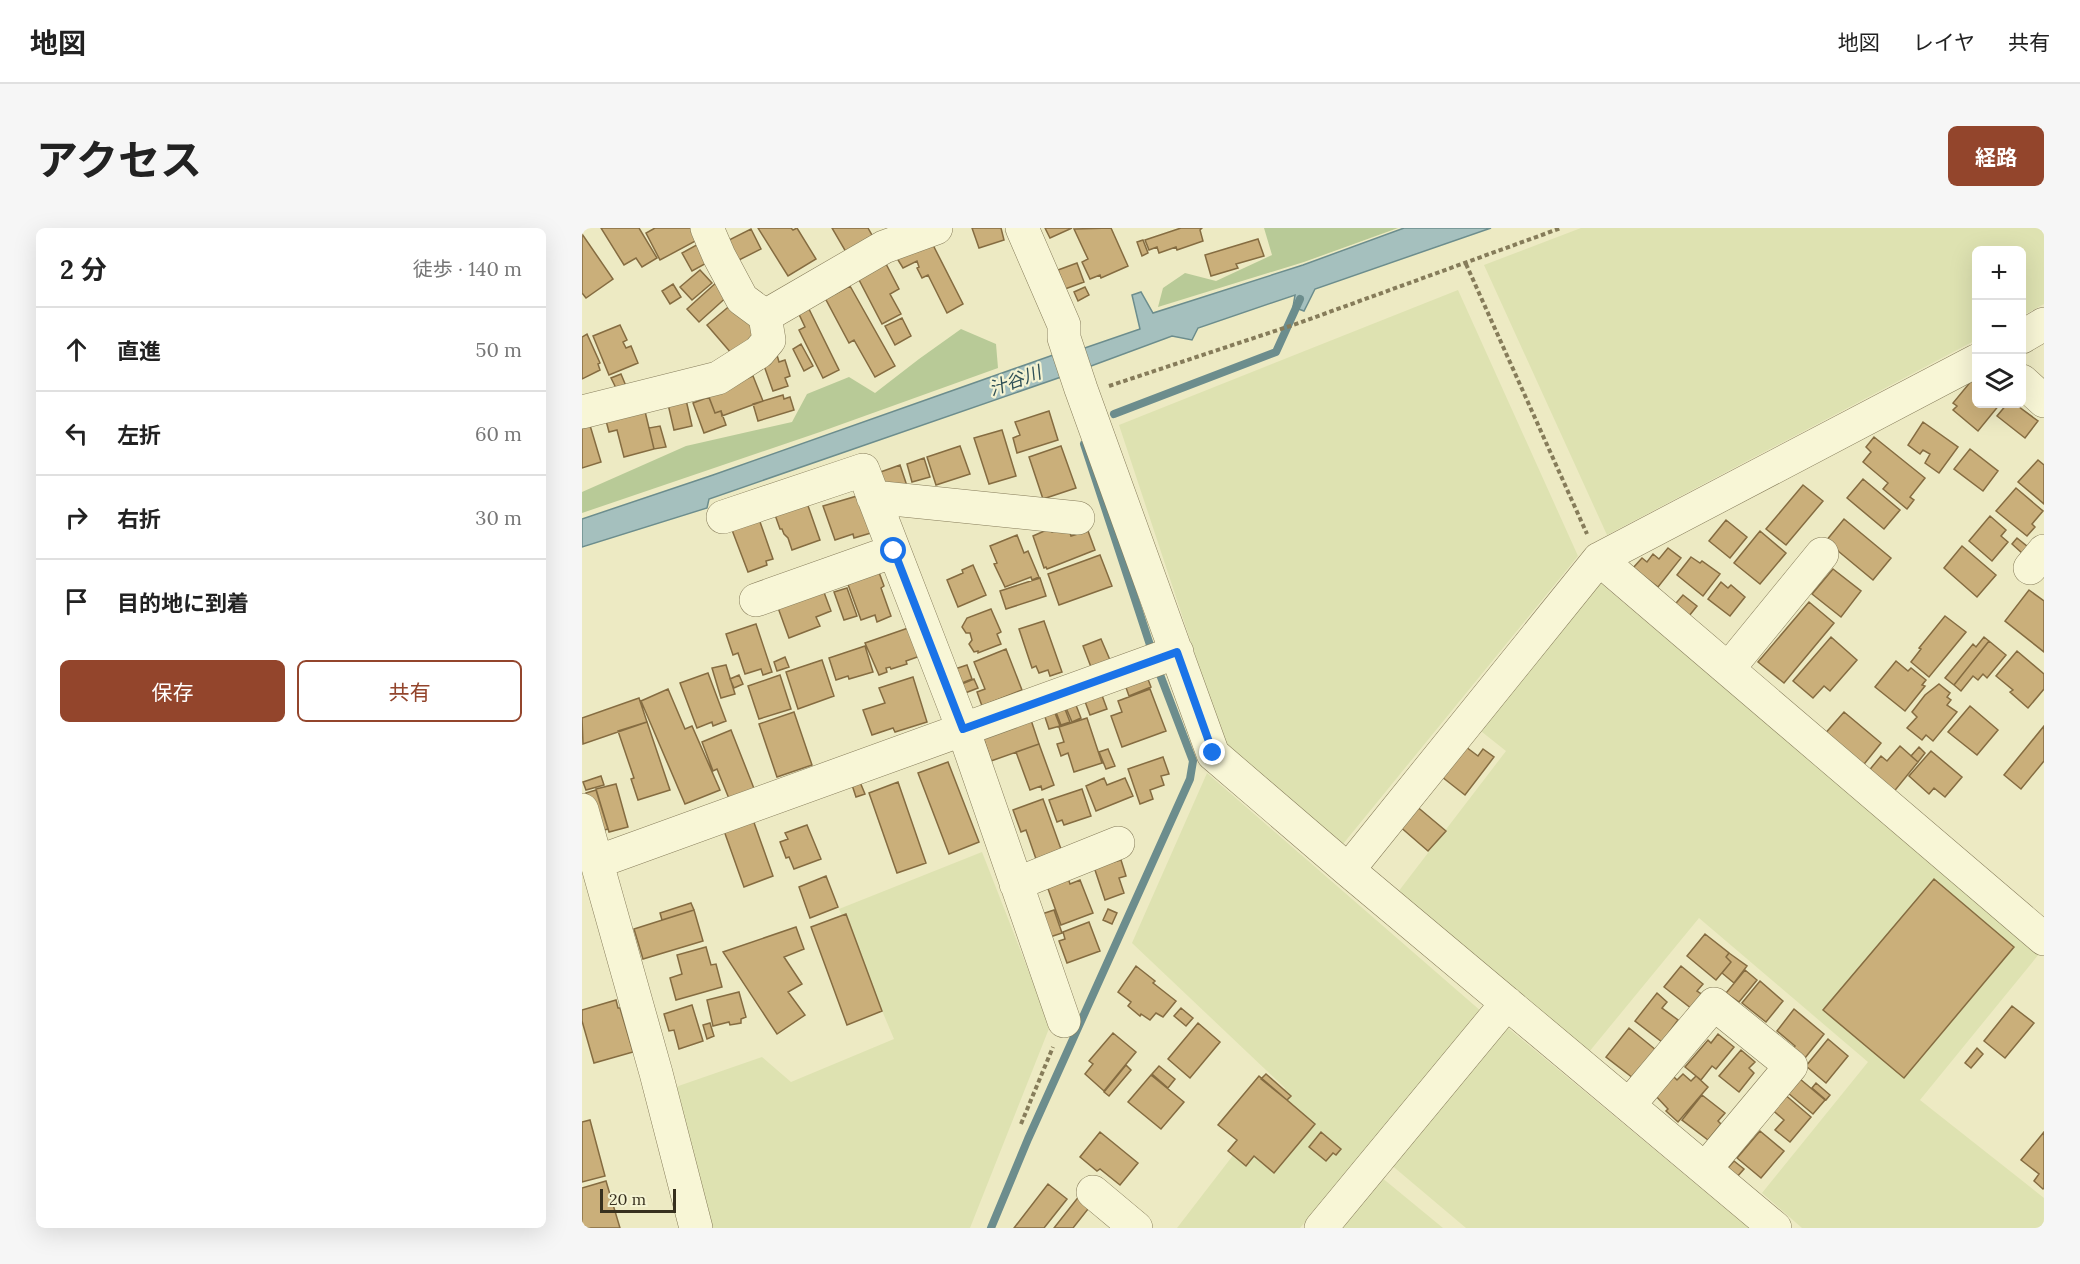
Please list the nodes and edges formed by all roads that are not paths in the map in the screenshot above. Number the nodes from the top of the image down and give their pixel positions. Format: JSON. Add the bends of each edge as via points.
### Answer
{"nodes":[{"id":1,"x":706,"y":228,"type":"edge"},
{"id":2,"x":936,"y":228,"type":"edge"},
{"id":3,"x":1022,"y":228,"type":"edge"},
{"id":4,"x":880,"y":237,"type":"edge"},
{"id":5,"x":765,"y":316,"type":"junction"},
{"id":6,"x":2044,"y":324,"type":"edge"},
{"id":7,"x":2026,"y":335,"type":"edge"},
{"id":8,"x":1972,"y":364,"type":"edge"},
{"id":9,"x":2026,"y":384,"type":"edge"},
{"id":10,"x":2044,"y":400,"type":"edge"},
{"id":11,"x":582,"y":412,"type":"edge"},
{"id":12,"x":873,"y":497,"type":"junction"},
{"id":13,"x":723,"y":517,"type":"dead end"},
{"id":14,"x":1078,"y":518,"type":"dead end"},
{"id":15,"x":894,"y":551,"type":"junction"},
{"id":16,"x":1822,"y":555,"type":"dead end"},
{"id":17,"x":1599,"y":559,"type":"junction"},
{"id":18,"x":756,"y":600,"type":"dead end"},
{"id":19,"x":1177,"y":652,"type":"junction"},
{"id":20,"x":1728,"y":669,"type":"junction"},
{"id":21,"x":963,"y":729,"type":"junction"},
{"id":22,"x":582,"y":810,"type":"edge"},
{"id":23,"x":1118,"y":843,"type":"dead end"},
{"id":24,"x":597,"y":862,"type":"junction"},
{"id":25,"x":1348,"y":870,"type":"junction"},
{"id":26,"x":1016,"y":884,"type":"junction"},
{"id":27,"x":2044,"y":939,"type":"edge"},
{"id":28,"x":1507,"y":1003,"type":"junction"},
{"id":29,"x":1064,"y":1021,"type":"road end"},
{"id":30,"x":1629,"y":1105,"type":"junction"},
{"id":31,"x":1705,"y":1169,"type":"junction"},
{"id":32,"x":1093,"y":1192,"type":"dead end"},
{"id":33,"x":696,"y":1228,"type":"edge"},
{"id":34,"x":1136,"y":1228,"type":"edge"},
{"id":35,"x":1321,"y":1228,"type":"edge"},
{"id":36,"x":1775,"y":1228,"type":"edge"}],
"edges":[{"from":1,"to":5,"type":"street","via":[[742,299]]},
{"from":2,"to":4,"type":"street"},
{"from":3,"to":19,"type":"street","via":[[1064,325],[1064,338],[1082,392]]},
{"from":4,"to":5,"type":"street"},
{"from":5,"to":11,"type":"street","via":[[769,340],[759,352],[718,378]]},
{"from":6,"to":7,"type":"street"},
{"from":8,"to":17,"type":"street"},
{"from":9,"to":10,"type":"street"},
{"from":12,"to":13,"type":"street","via":[[863,470]]},
{"from":12,"to":14,"type":"street"},
{"from":12,"to":15,"type":"street"},
{"from":15,"to":18,"type":"street"},
{"from":15,"to":21,"type":"street"},
{"from":16,"to":20,"type":"street"},
{"from":17,"to":20,"type":"street"},
{"from":17,"to":25,"type":"street"},
{"from":19,"to":21,"type":"street"},
{"from":19,"to":25,"type":"street","via":[[1213,753]]},
{"from":20,"to":27,"type":"street"},
{"from":21,"to":24,"type":"street"},
{"from":21,"to":26,"type":"street"},
{"from":22,"to":24,"type":"street"},
{"from":23,"to":26,"type":"street"},
{"from":24,"to":33,"type":"street"},
{"from":25,"to":28,"type":"street"},
{"from":26,"to":29,"type":"street"},
{"from":28,"to":30,"type":"street"},
{"from":28,"to":35,"type":"street"},
{"from":30,"to":31,"type":"street"},
{"from":30,"to":31,"type":"street","via":[[1714,1004],[1791,1066]]},
{"from":31,"to":36,"type":"street"},
{"from":32,"to":34,"type":"street"}]}
